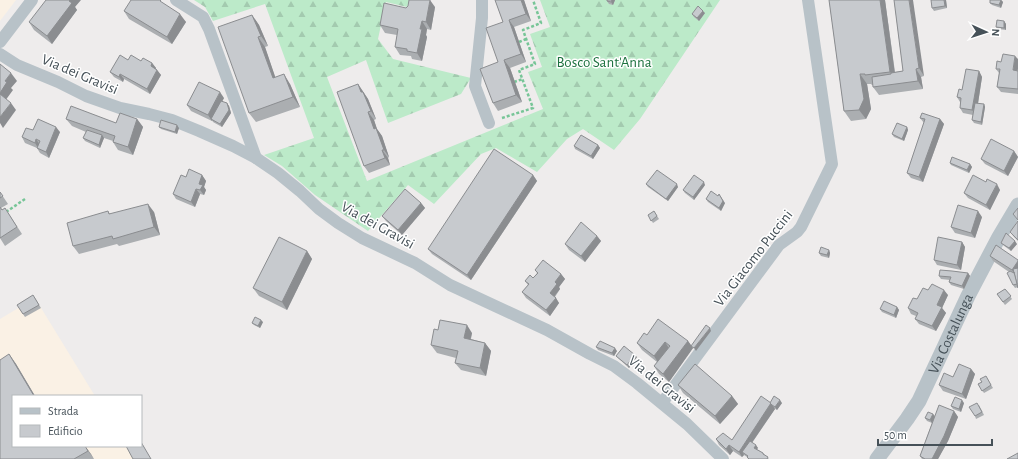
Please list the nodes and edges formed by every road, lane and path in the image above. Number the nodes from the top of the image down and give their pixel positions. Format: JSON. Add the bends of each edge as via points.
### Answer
{"nodes":[{"id":1,"x":32,"y":0,"type":"edge"},
{"id":2,"x":176,"y":0,"type":"edge"},
{"id":3,"x":482,"y":0,"type":"edge"},
{"id":4,"x":533,"y":0,"type":"edge"},
{"id":5,"x":808,"y":0,"type":"edge"},
{"id":6,"x":526,"y":40,"type":"junction"},
{"id":7,"x":0,"y":42,"type":"edge"},
{"id":8,"x":519,"y":42,"type":"dead end"},
{"id":9,"x":0,"y":54,"type":"edge"},
{"id":10,"x":522,"y":79,"type":"junction"},
{"id":11,"x":514,"y":82,"type":"dead end"},
{"id":12,"x":488,"y":123,"type":"joint"},
{"id":13,"x":256,"y":158,"type":"junction"},
{"id":14,"x":25,"y":199,"type":"dead end"},
{"id":15,"x":1018,"y":205,"type":"edge"},
{"id":16,"x":4,"y":213,"type":"edge"},
{"id":17,"x":662,"y":403,"type":"junction"},
{"id":18,"x":723,"y":459,"type":"edge"},
{"id":19,"x":877,"y":459,"type":"edge"}],
"edges":[{"from":1,"to":7,"type":"street"},
{"from":2,"to":13,"type":"street","via":[[203,17]]},
{"from":3,"to":12,"type":"street","via":[[476,86]]},
{"from":4,"to":6,"type":"path","via":[[541,23],[523,30]]},
{"from":5,"to":17,"type":"street","name":"Via Giacomo Puccini","via":[[832,164],[801,227],[779,246]]},
{"from":6,"to":8,"type":"path"},
{"from":6,"to":10,"type":"path","via":[[535,64],[519,70]]},
{"from":9,"to":13,"type":"street","name":"Via dei Gravisi","via":[[86,96],[200,130]]},
{"from":10,"to":11,"type":"path"},
{"from":10,"to":12,"type":"path","via":[[533,108]]},
{"from":13,"to":17,"type":"street","name":"Via dei Gravisi","via":[[284,178],[319,209],[362,238],[415,263],[450,285],[547,330],[614,366]]},
{"from":14,"to":16,"type":"path"},
{"from":15,"to":19,"type":"street","name":"Via Costalunga","via":[[968,296],[919,401]]},
{"from":17,"to":18,"type":"street","name":"Via dei Gravisi"}]}
